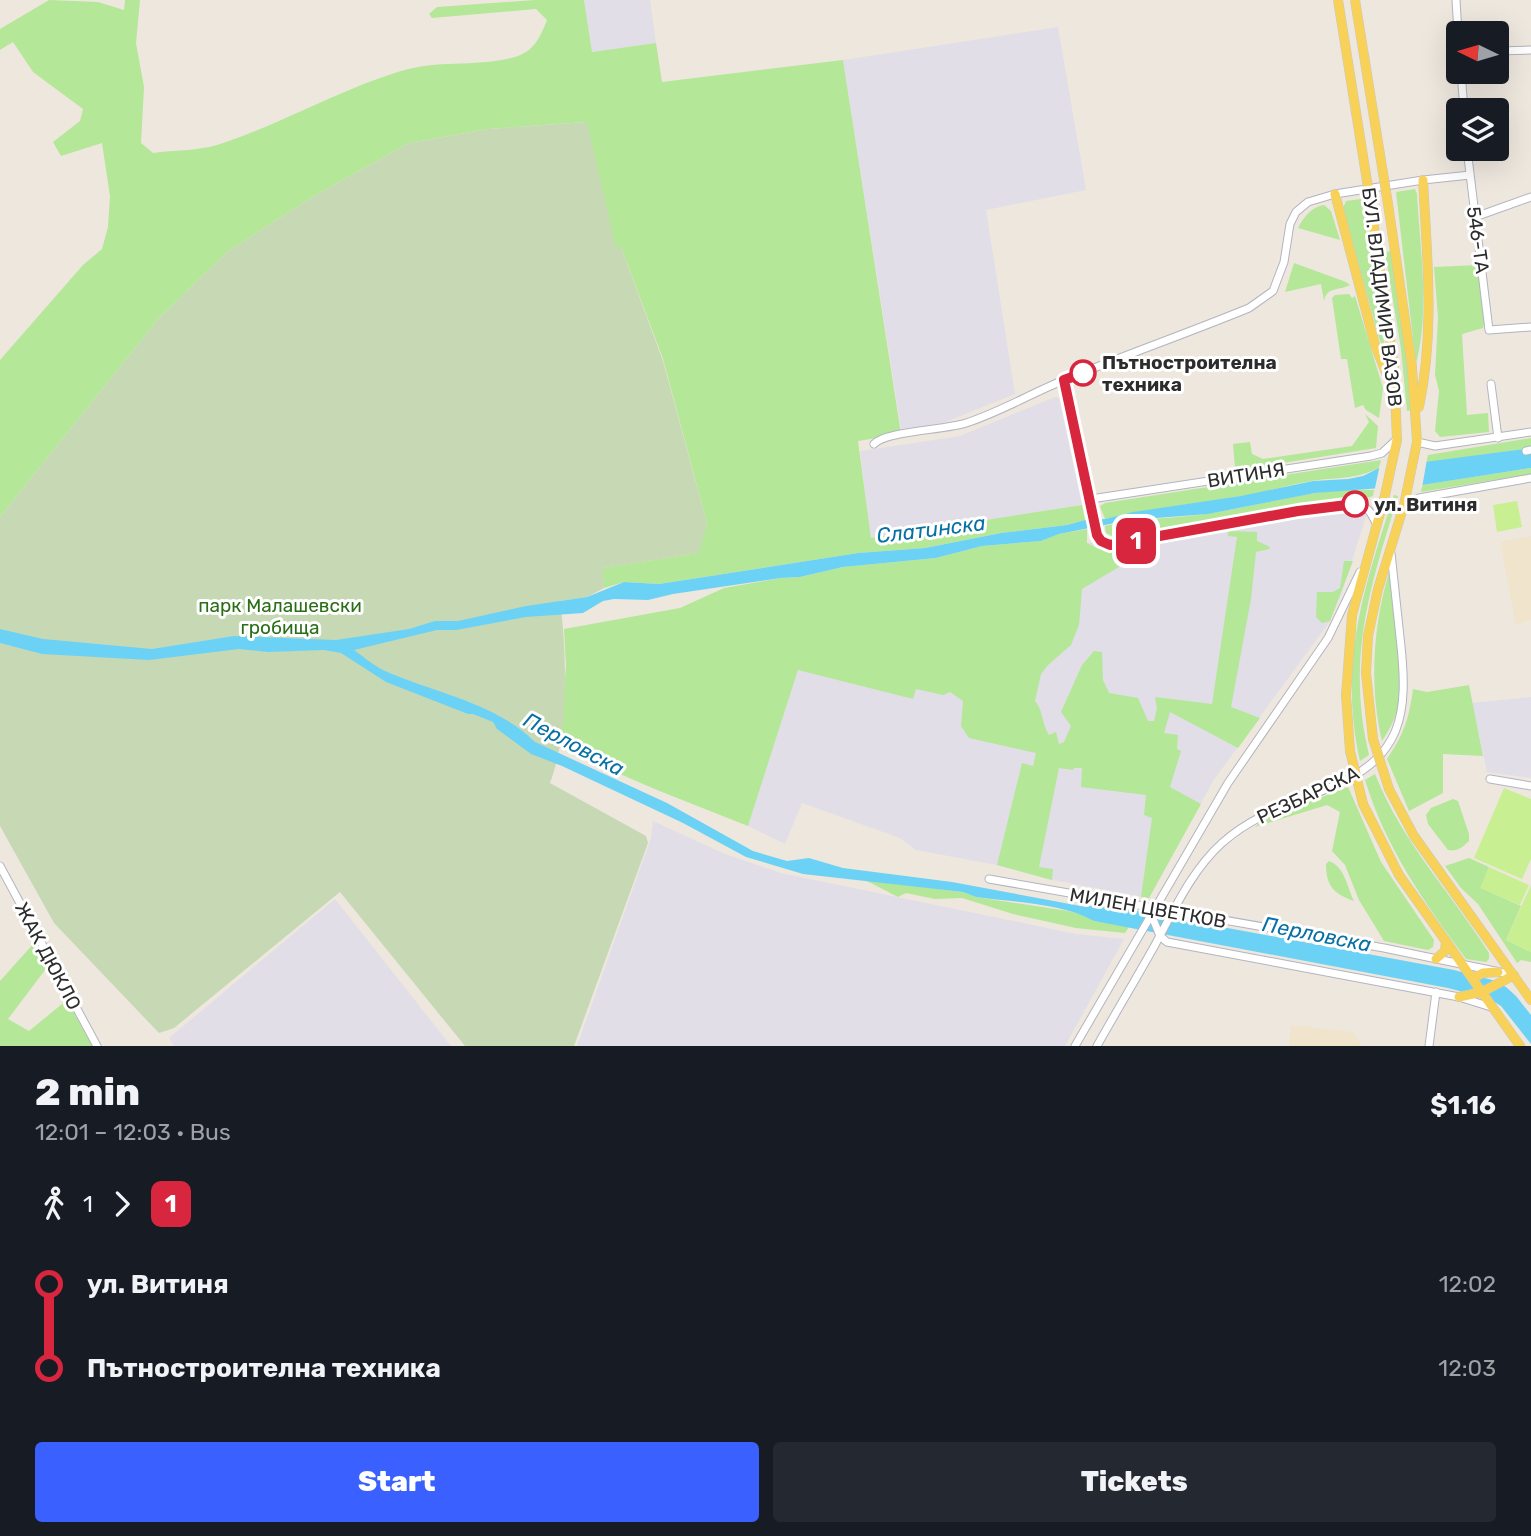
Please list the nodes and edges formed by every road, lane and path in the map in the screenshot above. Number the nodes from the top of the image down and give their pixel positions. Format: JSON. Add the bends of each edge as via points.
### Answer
{"nodes":[{"id":1,"x":1338,"y":0,"type":"edge"},
{"id":2,"x":1355,"y":0,"type":"edge"},
{"id":3,"x":1456,"y":0,"type":"edge"},
{"id":4,"x":1457,"y":21,"type":"edge"},
{"id":5,"x":1531,"y":50,"type":"edge"},
{"id":6,"x":1509,"y":51,"type":"edge"},
{"id":7,"x":1468,"y":161,"type":"edge"},
{"id":8,"x":1470,"y":175,"type":"junction"},
{"id":9,"x":1423,"y":180,"type":"junction"},
{"id":10,"x":1335,"y":194,"type":"junction"},
{"id":11,"x":1531,"y":197,"type":"edge"},
{"id":12,"x":1475,"y":217,"type":"junction"},
{"id":13,"x":1531,"y":327,"type":"edge"},
{"id":14,"x":1064,"y":380,"type":"junction"},
{"id":15,"x":1491,"y":384,"type":"dead end"},
{"id":16,"x":1396,"y":398,"type":"junction"},
{"id":17,"x":1417,"y":415,"type":"junction"},
{"id":18,"x":1531,"y":432,"type":"edge"},
{"id":19,"x":1498,"y":438,"type":"junction"},
{"id":20,"x":1396,"y":440,"type":"junction"},
{"id":21,"x":1417,"y":442,"type":"junction"},
{"id":22,"x":873,"y":444,"type":"dead end"},
{"id":23,"x":1531,"y":478,"type":"edge"},
{"id":24,"x":1091,"y":499,"type":"junction"},
{"id":25,"x":1404,"y":505,"type":"junction"},
{"id":26,"x":1376,"y":523,"type":"junction"},
{"id":27,"x":1390,"y":549,"type":"junction"},
{"id":28,"x":1366,"y":558,"type":"junction"},
{"id":29,"x":1490,"y":779,"type":"dead end"},
{"id":30,"x":1531,"y":786,"type":"edge"},
{"id":31,"x":0,"y":866,"type":"edge"},
{"id":32,"x":989,"y":878,"type":"dead end"},
{"id":33,"x":1153,"y":911,"type":"junction"},
{"id":34,"x":1173,"y":912,"type":"junction"},
{"id":35,"x":1160,"y":936,"type":"junction"},
{"id":36,"x":1446,"y":941,"type":"junction"},
{"id":37,"x":1436,"y":958,"type":"junction"},
{"id":38,"x":1462,"y":964,"type":"junction"},
{"id":39,"x":1498,"y":972,"type":"junction"},
{"id":40,"x":1514,"y":975,"type":"junction"},
{"id":41,"x":1473,"y":978,"type":"junction"},
{"id":42,"x":1436,"y":992,"type":"junction"},
{"id":43,"x":1482,"y":992,"type":"junction"},
{"id":44,"x":1459,"y":997,"type":"junction"},
{"id":45,"x":1531,"y":1000,"type":"edge"},
{"id":46,"x":1493,"y":1008,"type":"junction"},
{"id":47,"x":97,"y":1046,"type":"edge"},
{"id":48,"x":1075,"y":1046,"type":"edge"},
{"id":49,"x":1097,"y":1046,"type":"edge"},
{"id":50,"x":1429,"y":1046,"type":"edge"},
{"id":51,"x":1520,"y":1046,"type":"edge"}],
"edges":[{"from":1,"to":16,"type":"main road","name":"БУЛ. ВЛАДИМИР ВАЗОВ","bridge":true},
{"from":2,"to":17,"type":"main road","name":"БУЛ. ВЛАДИМИР ВАЗОВ","bridge":true},
{"from":3,"to":4,"type":"street"},
{"from":5,"to":6,"type":"street"},
{"from":7,"to":8,"type":"street","name":"546-ТА"},
{"from":8,"to":9,"type":"street"},
{"from":8,"to":12,"type":"street","name":"546-ТА"},
{"from":9,"to":10,"type":"street"},
{"from":9,"to":17,"type":"main road","via":[[1429,330]]},
{"from":10,"to":14,"type":"street","via":[[1301,206],[1292,219],[1281,274],[1262,301]]},
{"from":10,"to":16,"type":"main road","via":[[1375,345]]},
{"from":11,"to":12,"type":"street"},
{"from":12,"to":13,"type":"street","name":"546-ТА","via":[[1489,330]]},
{"from":14,"to":22,"type":"street","via":[[970,422],[901,434]]},
{"from":14,"to":24,"type":"street"},
{"from":15,"to":19,"type":"street"},
{"from":16,"to":20,"type":"main road","name":"БУЛ. ВЛАДИМИР ВАЗОВ"},
{"from":17,"to":21,"type":"main road","name":"БУЛ. ВЛАДИМИР ВАЗОВ"},
{"from":18,"to":19,"type":"street"},
{"from":19,"to":21,"type":"street","via":[[1436,446]]},
{"from":20,"to":24,"type":"street","name":"ВИТИНЯ","via":[[1371,456]]},
{"from":20,"to":26,"type":"main road","name":"БУЛ. ВЛАДИМИР ВАЗОВ"},
{"from":21,"to":25,"type":"main road","name":"БУЛ. ВЛАДИМИР ВАЗОВ"},
{"from":23,"to":25,"type":"street","via":[[1419,498]]},
{"from":24,"to":26,"type":"street","via":[[1097,535],[1110,545],[1356,503],[1364,505]]},
{"from":25,"to":27,"type":"main road","name":"БУЛ. ВЛАДИМИР ВАЗОВ"},
{"from":26,"to":28,"type":"main road","name":"БУЛ. ВЛАДИМИР ВАЗОВ"},
{"from":27,"to":34,"type":"street","name":"РЕЗБАРСКА","via":[[1405,687],[1398,727],[1368,767],[1239,828],[1203,864]]},
{"from":27,"to":40,"type":"main road","name":"БУЛ. ВЛАДИМИР ВАЗОВ","bridge":true,"via":[[1368,636],[1366,673],[1373,738],[1389,789],[1414,836]]},
{"from":28,"to":33,"type":"street","via":[[1328,638],[1234,773]]},
{"from":28,"to":36,"type":"main road","name":"БУЛ. ВЛАДИМИР ВАЗОВ","bridge":true,"via":[[1348,651],[1350,751],[1363,804],[1399,875]]},
{"from":29,"to":30,"type":"street"},
{"from":31,"to":47,"type":"street","name":"ЖАК ДЮКЛО"},
{"from":32,"to":33,"type":"street","name":"МИЛЕН ЦВЕТКОВ"},
{"from":33,"to":34,"type":"street","name":"МИЛЕН ЦВЕТКОВ"},
{"from":33,"to":35,"type":"street","name":"МИЛЕН ЦВЕТКОВ"},
{"from":33,"to":48,"type":"street"},
{"from":34,"to":35,"type":"street","name":"РЕЗБАРСКА"},
{"from":34,"to":37,"type":"street","name":"МИЛЕН ЦВЕТКОВ"},
{"from":35,"to":42,"type":"street","name":"МИЛЕН ЦВЕТКОВ","via":[[1167,942]]},
{"from":35,"to":49,"type":"street","name":"РЕЗБАРСКА"},
{"from":36,"to":37,"type":"main road","via":[[1445,951]]},
{"from":36,"to":38,"type":"main road","name":"БУЛ. ВЛАДИМИР ВАЗОВ"},
{"from":37,"to":38,"type":"street","name":"МИЛЕН ЦВЕТКОВ"},
{"from":38,"to":39,"type":"street","name":"МИЛЕН ЦВЕТКОВ"},
{"from":38,"to":41,"type":"main road","name":"БУЛ. ВЛАДИМИР ВАЗОВ"},
{"from":39,"to":40,"type":"street","name":"МИЛЕН ЦВЕТКОВ"},
{"from":39,"to":41,"type":"main road"},
{"from":40,"to":43,"type":"main road"},
{"from":40,"to":45,"type":"main road","name":"БУЛ. ВЛАДИМИР ВАЗОВ"},
{"from":41,"to":43,"type":"main road","name":"БУЛ. ВЛАДИМИР ВАЗОВ"},
{"from":42,"to":44,"type":"street","name":"МИЛЕН ЦВЕТКОВ"},
{"from":42,"to":50,"type":"street"},
{"from":43,"to":44,"type":"main road"},
{"from":43,"to":46,"type":"main road","name":"БУЛ. ВЛАДИМИР ВАЗОВ"},
{"from":44,"to":46,"type":"street","name":"МИЛЕН ЦВЕТКОВ"},
{"from":46,"to":51,"type":"main road","name":"БУЛ. ВЛАДИМИР ВАЗОВ"}]}
